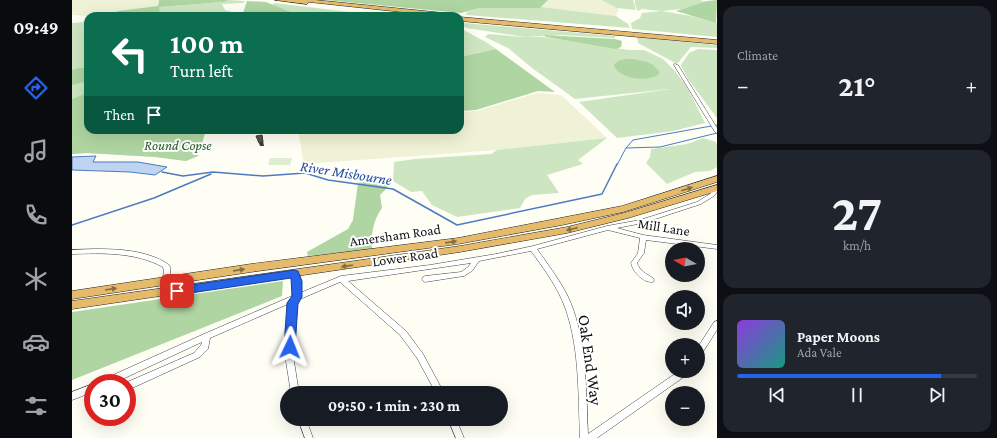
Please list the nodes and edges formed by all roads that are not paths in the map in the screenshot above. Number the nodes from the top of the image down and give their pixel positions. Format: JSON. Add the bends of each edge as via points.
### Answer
{"nodes":[{"id":1,"x":278,"y":0,"type":"edge"},
{"id":2,"x":301,"y":0,"type":"edge"},
{"id":3,"x":388,"y":12,"type":"edge"},
{"id":4,"x":416,"y":12,"type":"edge"},
{"id":5,"x":464,"y":18,"type":"edge"},
{"id":6,"x":464,"y":18,"type":"edge"},
{"id":7,"x":717,"y":39,"type":"edge"},
{"id":8,"x":717,"y":42,"type":"edge"},
{"id":9,"x":676,"y":65,"type":"dead end"},
{"id":10,"x":717,"y":132,"type":"edge"},
{"id":11,"x":717,"y":179,"type":"edge"},
{"id":12,"x":717,"y":188,"type":"edge"},
{"id":13,"x":607,"y":228,"type":"junction"},
{"id":14,"x":643,"y":237,"type":"junction"},
{"id":15,"x":717,"y":247,"type":"edge"},
{"id":16,"x":533,"y":248,"type":"junction"},
{"id":17,"x":72,"y":252,"type":"edge"},
{"id":18,"x":476,"y":260,"type":"junction"},
{"id":19,"x":294,"y":274,"type":"junction"},
{"id":20,"x":341,"y":279,"type":"junction"},
{"id":21,"x":425,"y":279,"type":"dead end"},
{"id":22,"x":651,"y":280,"type":"dead end"},
{"id":23,"x":165,"y":281,"type":"junction"},
{"id":24,"x":72,"y":295,"type":"edge"},
{"id":25,"x":297,"y":297,"type":"junction"},
{"id":26,"x":72,"y":305,"type":"edge"},
{"id":27,"x":717,"y":324,"type":"edge"},
{"id":28,"x":208,"y":336,"type":"junction"},
{"id":29,"x":705,"y":342,"type":"edge"},
{"id":30,"x":125,"y":374,"type":"edge"},
{"id":31,"x":675,"y":378,"type":"edge"},
{"id":32,"x":136,"y":382,"type":"edge"},
{"id":33,"x":294,"y":386,"type":"edge"},
{"id":34,"x":436,"y":386,"type":"edge"},
{"id":35,"x":84,"y":391,"type":"edge"},
{"id":36,"x":72,"y":396,"type":"edge"},
{"id":37,"x":305,"y":426,"type":"edge"},
{"id":38,"x":455,"y":426,"type":"edge"},
{"id":39,"x":309,"y":438,"type":"edge"},
{"id":40,"x":460,"y":438,"type":"edge"},
{"id":41,"x":584,"y":438,"type":"edge"},
{"id":42,"x":590,"y":438,"type":"edge"}],
"edges":[{"from":1,"to":3,"type":"highway"},
{"from":2,"to":4,"type":"highway"},
{"from":5,"to":7,"type":"highway"},
{"from":6,"to":8,"type":"highway"},
{"from":9,"to":10,"type":"street"},
{"from":23,"to":11,"type":"highway","name":"Amersham Road","one_way":true,"via":[[458,241],[562,222],[624,209]]},
{"from":12,"to":13,"type":"street","name":"Lower Road","via":[[699,204],[641,222]]},
{"from":12,"to":19,"type":"highway","one_way":true,"via":[[625,216],[567,230]]},
{"from":13,"to":14,"type":"street","name":"Mill Lane"},
{"from":13,"to":16,"type":"street","name":"Lower Road"},
{"from":14,"to":15,"type":"street","name":"Mill Lane"},
{"from":14,"to":22,"type":"street","via":[[641,253],[634,263],[639,274]]},
{"from":16,"to":18,"type":"street","name":"Lower Road"},
{"from":16,"to":41,"type":"street","name":"Oak End Way","via":[[566,301],[574,326],[581,378]]},
{"from":17,"to":23,"type":"street","via":[[117,253],[160,262],[166,266]]},
{"from":18,"to":20,"type":"street","name":"Lower Road"},
{"from":18,"to":21,"type":"street","via":[[470,269],[462,274]]},
{"from":19,"to":25,"type":"street"},
{"from":19,"to":26,"type":"highway"},
{"from":20,"to":25,"type":"street","name":"Lower Road"},
{"from":20,"to":34,"type":"street","via":[[403,333],[420,356]]},
{"from":24,"to":23,"type":"highway","name":"Amersham Road","one_way":true},
{"from":25,"to":28,"type":"street","name":"Lower Road"},
{"from":25,"to":33,"type":"street","via":[[292,303],[290,349]]},
{"from":27,"to":29,"type":"street"},
{"from":28,"to":30,"type":"street","name":"Lower Road"},
{"from":28,"to":32,"type":"street","via":[[205,346],[197,355]]},
{"from":31,"to":42,"type":"street"},
{"from":35,"to":36,"type":"street"},
{"from":37,"to":39,"type":"street"},
{"from":38,"to":40,"type":"street"}]}
